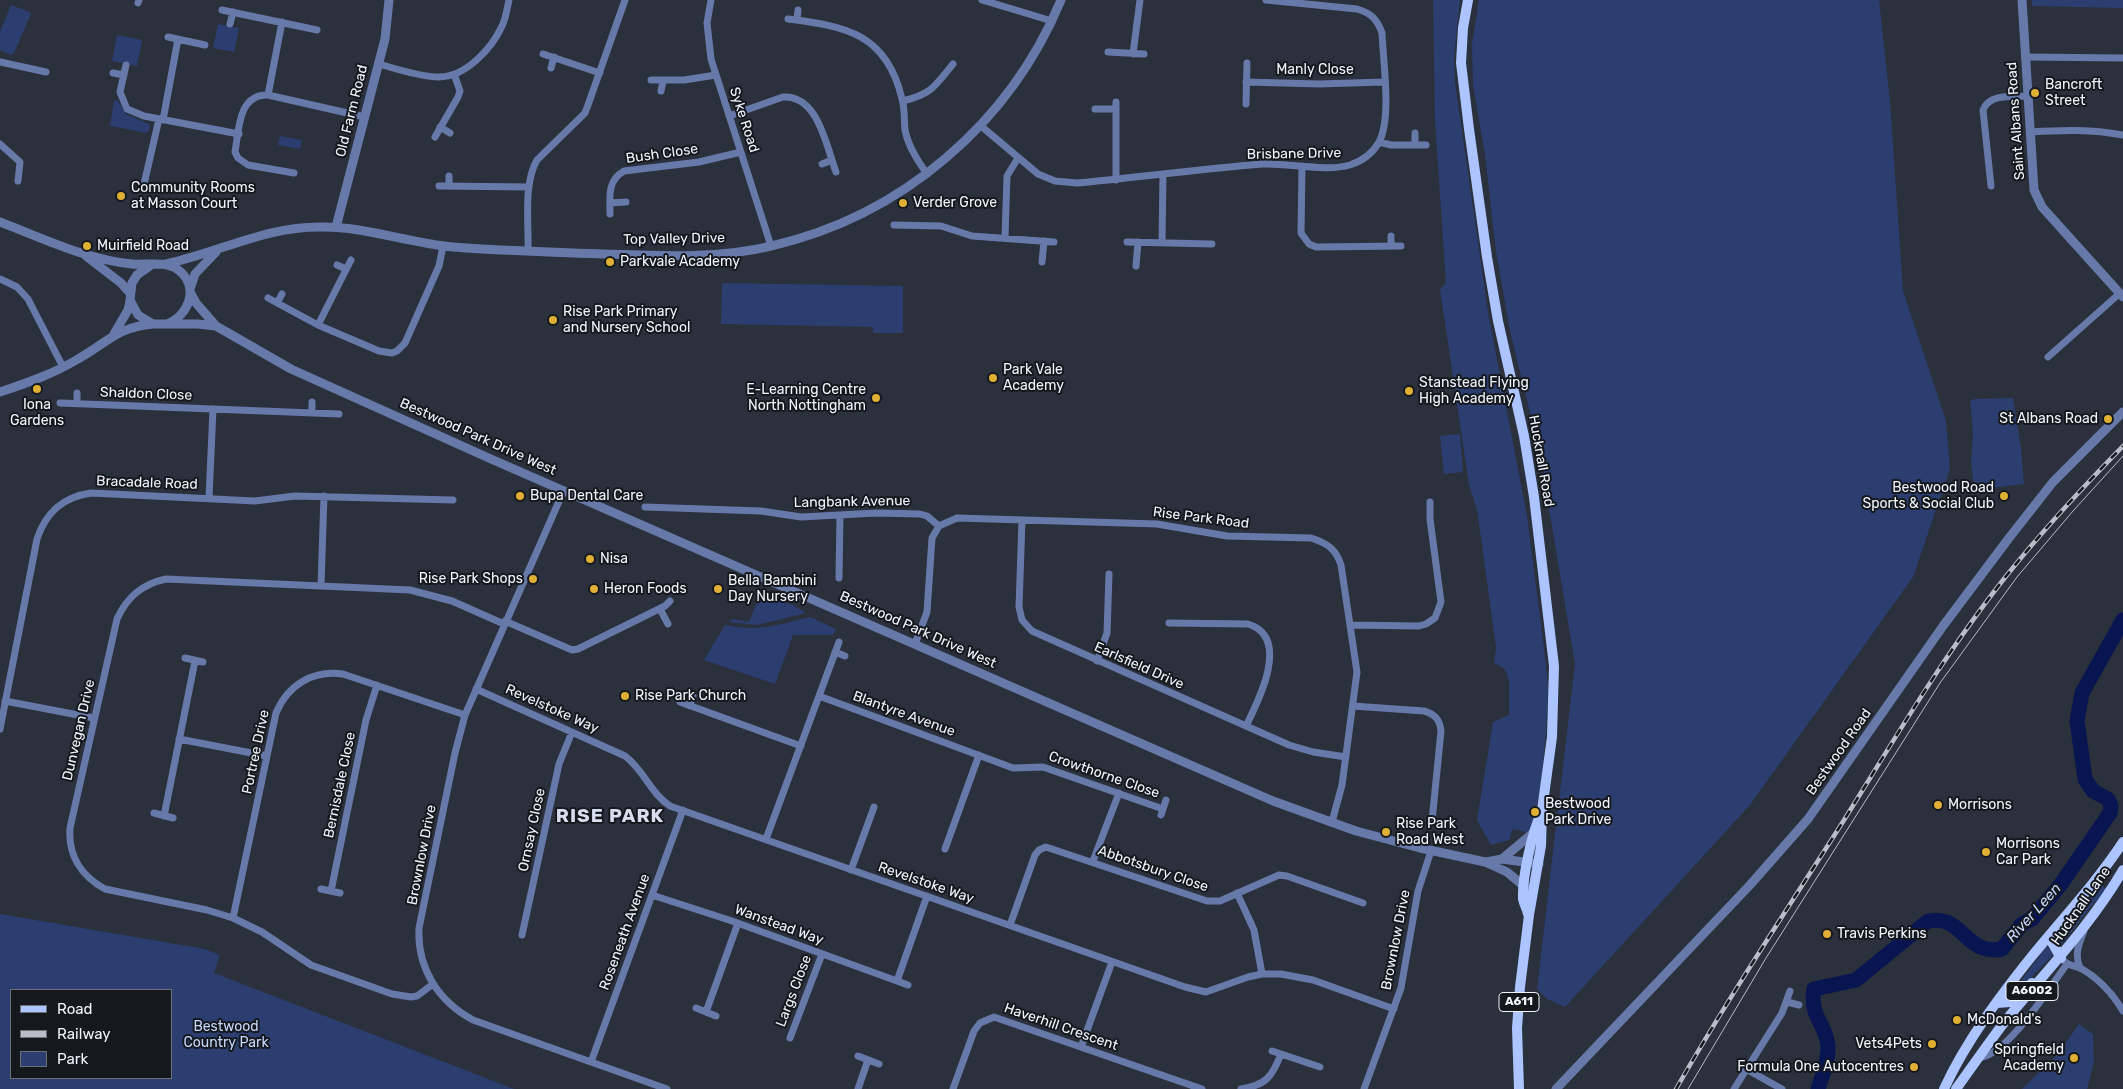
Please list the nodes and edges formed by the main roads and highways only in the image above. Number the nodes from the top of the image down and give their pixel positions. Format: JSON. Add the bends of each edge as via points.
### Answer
{"nodes":[{"id":1,"x":1468,"y":0,"type":"edge"},
{"id":2,"x":1542,"y":810,"type":"junction"},
{"id":3,"x":2123,"y":842,"type":"edge"},
{"id":4,"x":2123,"y":870,"type":"edge"},
{"id":5,"x":1531,"y":876,"type":"junction"},
{"id":6,"x":2098,"y":877,"type":"junction"},
{"id":7,"x":2113,"y":886,"type":"junction"},
{"id":8,"x":1529,"y":915,"type":"junction"},
{"id":9,"x":2049,"y":937,"type":"junction"},
{"id":10,"x":2064,"y":961,"type":"junction"},
{"id":11,"x":2001,"y":1002,"type":"junction"},
{"id":12,"x":2004,"y":1024,"type":"junction"},
{"id":13,"x":1519,"y":1089,"type":"edge"},
{"id":14,"x":1944,"y":1089,"type":"edge"},
{"id":15,"x":1956,"y":1089,"type":"edge"}],
"edges":[{"from":1,"to":2,"type":"main road","name":"Hucknall Road","number":"A611","via":[[1461,63],[1469,129],[1488,266],[1526,444],[1550,617],[1554,666],[1552,737]]},
{"from":2,"to":5,"type":"main road","name":"Hucknall Road","number":"A611","via":[[1538,864]]},
{"from":2,"to":5,"type":"main road","name":"Hucknall Road","number":"A611","via":[[1533,833],[1528,863]]},
{"from":3,"to":6,"type":"main road","name":"Hucknall Lane","number":"A6002"},
{"from":4,"to":7,"type":"main road","name":"Hucknall Lane","number":"A6002"},
{"from":5,"to":8,"type":"main road","name":"Hucknall Road","number":"A611"},
{"from":5,"to":8,"type":"main road","name":"Hucknall Road","number":"A611","via":[[1524,887],[1523,899]]},
{"from":6,"to":7,"type":"main road"},
{"from":6,"to":9,"type":"main road","name":"Hucknall Lane","number":"A6002"},
{"from":7,"to":10,"type":"main road","name":"Hucknall Lane","number":"A6002"},
{"from":8,"to":13,"type":"main road","name":"Hucknall Road","number":"A611","via":[[1518,1020]]},
{"from":9,"to":10,"type":"main road"},
{"from":9,"to":11,"type":"main road","name":"Hucknall Lane","number":"A6002","via":[[2033,954]]},
{"from":10,"to":11,"type":"main road","name":"Hucknall Lane","via":[[2010,1002]]},
{"from":10,"to":12,"type":"main road","name":"Hucknall Lane","number":"A6002"},
{"from":11,"to":12,"type":"main road","via":[[2005,1012]]},
{"from":11,"to":14,"type":"main road","name":"Hucknall Lane","number":"A6002","via":[[1961,1056]]},
{"from":12,"to":15,"type":"main road","name":"Hucknall Lane","number":"A6002"}]}
